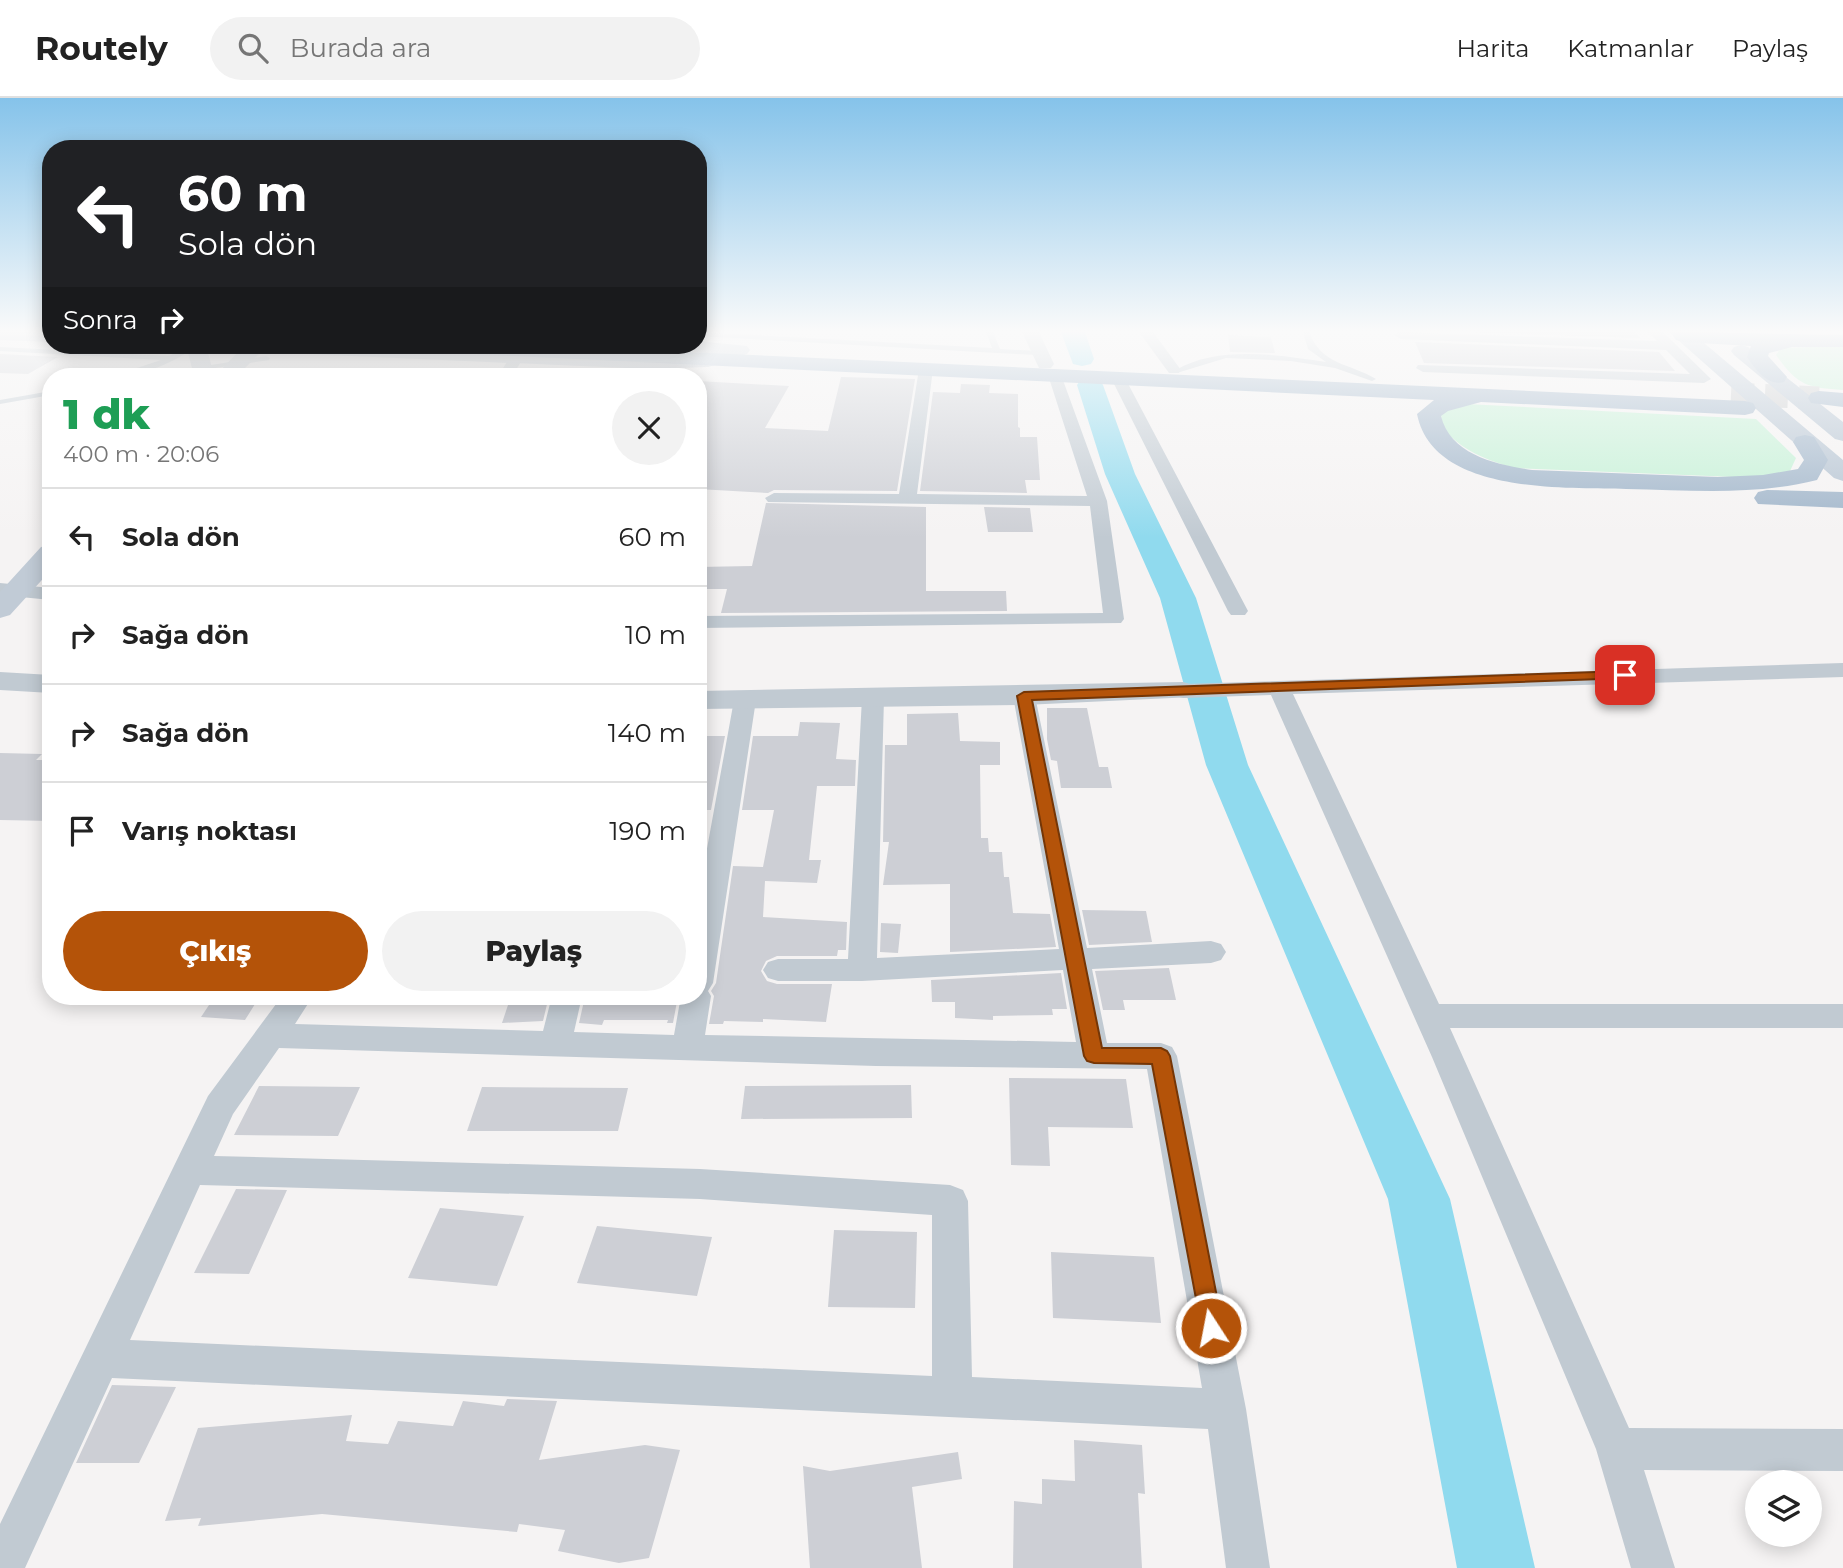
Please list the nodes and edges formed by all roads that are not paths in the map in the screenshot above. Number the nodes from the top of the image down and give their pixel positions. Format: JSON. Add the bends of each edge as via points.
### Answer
{"nodes":[{"id":1,"x":922,"y":401,"type":"edge"},
{"id":2,"x":1061,"y":401,"type":"edge"},
{"id":3,"x":1139,"y":401,"type":"edge"},
{"id":4,"x":1369,"y":401,"type":"edge"},
{"id":5,"x":1472,"y":401,"type":"edge"},
{"id":6,"x":1748,"y":401,"type":"edge"},
{"id":7,"x":1813,"y":401,"type":"tunnel mouth"},
{"id":8,"x":1836,"y":415,"type":"edge"},
{"id":9,"x":1797,"y":435,"type":"junction"},
{"id":10,"x":1843,"y":473,"type":"edge"},
{"id":11,"x":1726,"y":496,"type":"junction"},
{"id":12,"x":774,"y":498,"type":"dead end"},
{"id":13,"x":908,"y":500,"type":"junction"},
{"id":14,"x":1843,"y":500,"type":"edge"},
{"id":15,"x":1098,"y":501,"type":"junction"},
{"id":16,"x":1843,"y":513,"type":"edge"},
{"id":17,"x":42,"y":562,"type":"edge"},
{"id":18,"x":42,"y":594,"type":"edge"},
{"id":19,"x":6,"y":596,"type":"edge"},
{"id":20,"x":1238,"y":611,"type":"dead end"},
{"id":21,"x":707,"y":622,"type":"edge"},
{"id":22,"x":1843,"y":670,"type":"edge"},
{"id":23,"x":0,"y":681,"type":"edge"},
{"id":24,"x":42,"y":683,"type":"edge"},
{"id":25,"x":1279,"y":688,"type":"junction"},
{"id":26,"x":1183,"y":691,"type":"joint"},
{"id":27,"x":1024,"y":696,"type":"junction"},
{"id":28,"x":873,"y":698,"type":"junction"},
{"id":29,"x":745,"y":699,"type":"junction"},
{"id":30,"x":707,"y":700,"type":"edge"},
{"id":31,"x":707,"y":888,"type":"edge"},
{"id":32,"x":1211,"y":953,"type":"dead end"},
{"id":33,"x":1075,"y":959,"type":"junction"},
{"id":34,"x":778,"y":970,"type":"dead end"},
{"id":35,"x":862,"y":970,"type":"junction"},
{"id":36,"x":291,"y":1005,"type":"edge"},
{"id":37,"x":565,"y":1005,"type":"edge"},
{"id":38,"x":695,"y":1005,"type":"edge"},
{"id":39,"x":1430,"y":1016,"type":"junction"},
{"id":40,"x":1843,"y":1016,"type":"edge"},
{"id":41,"x":269,"y":1035,"type":"junction"},
{"id":42,"x":555,"y":1044,"type":"junction"},
{"id":43,"x":688,"y":1047,"type":"junction"},
{"id":44,"x":1094,"y":1056,"type":"junction"},
{"id":45,"x":190,"y":1170,"type":"junction"},
{"id":46,"x":102,"y":1358,"type":"junction"},
{"id":47,"x":952,"y":1396,"type":"junction"},
{"id":48,"x":1226,"y":1409,"type":"junction"},
{"id":49,"x":1617,"y":1449,"type":"junction"},
{"id":50,"x":1843,"y":1450,"type":"edge"},
{"id":51,"x":2,"y":1568,"type":"edge"},
{"id":52,"x":1248,"y":1568,"type":"edge"},
{"id":53,"x":1653,"y":1568,"type":"edge"}],
"edges":[{"from":1,"to":13,"type":"street"},
{"from":2,"to":15,"type":"street"},
{"from":3,"to":20,"type":"street"},
{"from":4,"to":11,"type":"highway","via":[[1401,419],[1427,453],[1476,477],[1560,490]]},
{"from":5,"to":9,"type":"highway","via":[[1441,405],[1429,414],[1440,442],[1480,466],[1514,475],[1777,483],[1808,475],[1816,460]]},
{"from":6,"to":9,"type":"main road"},
{"from":7,"to":8,"type":"main road"},
{"from":9,"to":10,"type":"main road"},
{"from":11,"to":14,"type":"highway"},
{"from":11,"to":16,"type":"highway","via":[[1801,503]]},
{"from":12,"to":13,"type":"street"},
{"from":13,"to":15,"type":"street"},
{"from":15,"to":21,"type":"street","via":[[1114,619]]},
{"from":17,"to":19,"type":"main road"},
{"from":18,"to":19,"type":"street"},
{"from":22,"to":25,"type":"street"},
{"from":23,"to":24,"type":"street"},
{"from":25,"to":26,"type":"street"},
{"from":25,"to":39,"type":"street"},
{"from":26,"to":27,"type":"street"},
{"from":27,"to":28,"type":"street"},
{"from":27,"to":33,"type":"street"},
{"from":28,"to":29,"type":"street"},
{"from":28,"to":35,"type":"street"},
{"from":29,"to":30,"type":"street"},
{"from":29,"to":31,"type":"street"},
{"from":32,"to":33,"type":"street"},
{"from":33,"to":35,"type":"street"},
{"from":33,"to":44,"type":"street"},
{"from":34,"to":35,"type":"street"},
{"from":36,"to":41,"type":"street"},
{"from":37,"to":42,"type":"street"},
{"from":38,"to":43,"type":"street"},
{"from":39,"to":40,"type":"street"},
{"from":39,"to":49,"type":"street"},
{"from":41,"to":42,"type":"street"},
{"from":41,"to":45,"type":"street","via":[[220,1107]]},
{"from":42,"to":43,"type":"street"},
{"from":43,"to":44,"type":"street"},
{"from":44,"to":48,"type":"street","via":[[1161,1056]]},
{"from":45,"to":46,"type":"street"},
{"from":45,"to":47,"type":"street","via":[[700,1184],[950,1201]]},
{"from":46,"to":47,"type":"street"},
{"from":46,"to":51,"type":"street"},
{"from":47,"to":48,"type":"street"},
{"from":48,"to":52,"type":"street"},
{"from":49,"to":50,"type":"street"},
{"from":49,"to":53,"type":"street"}]}
